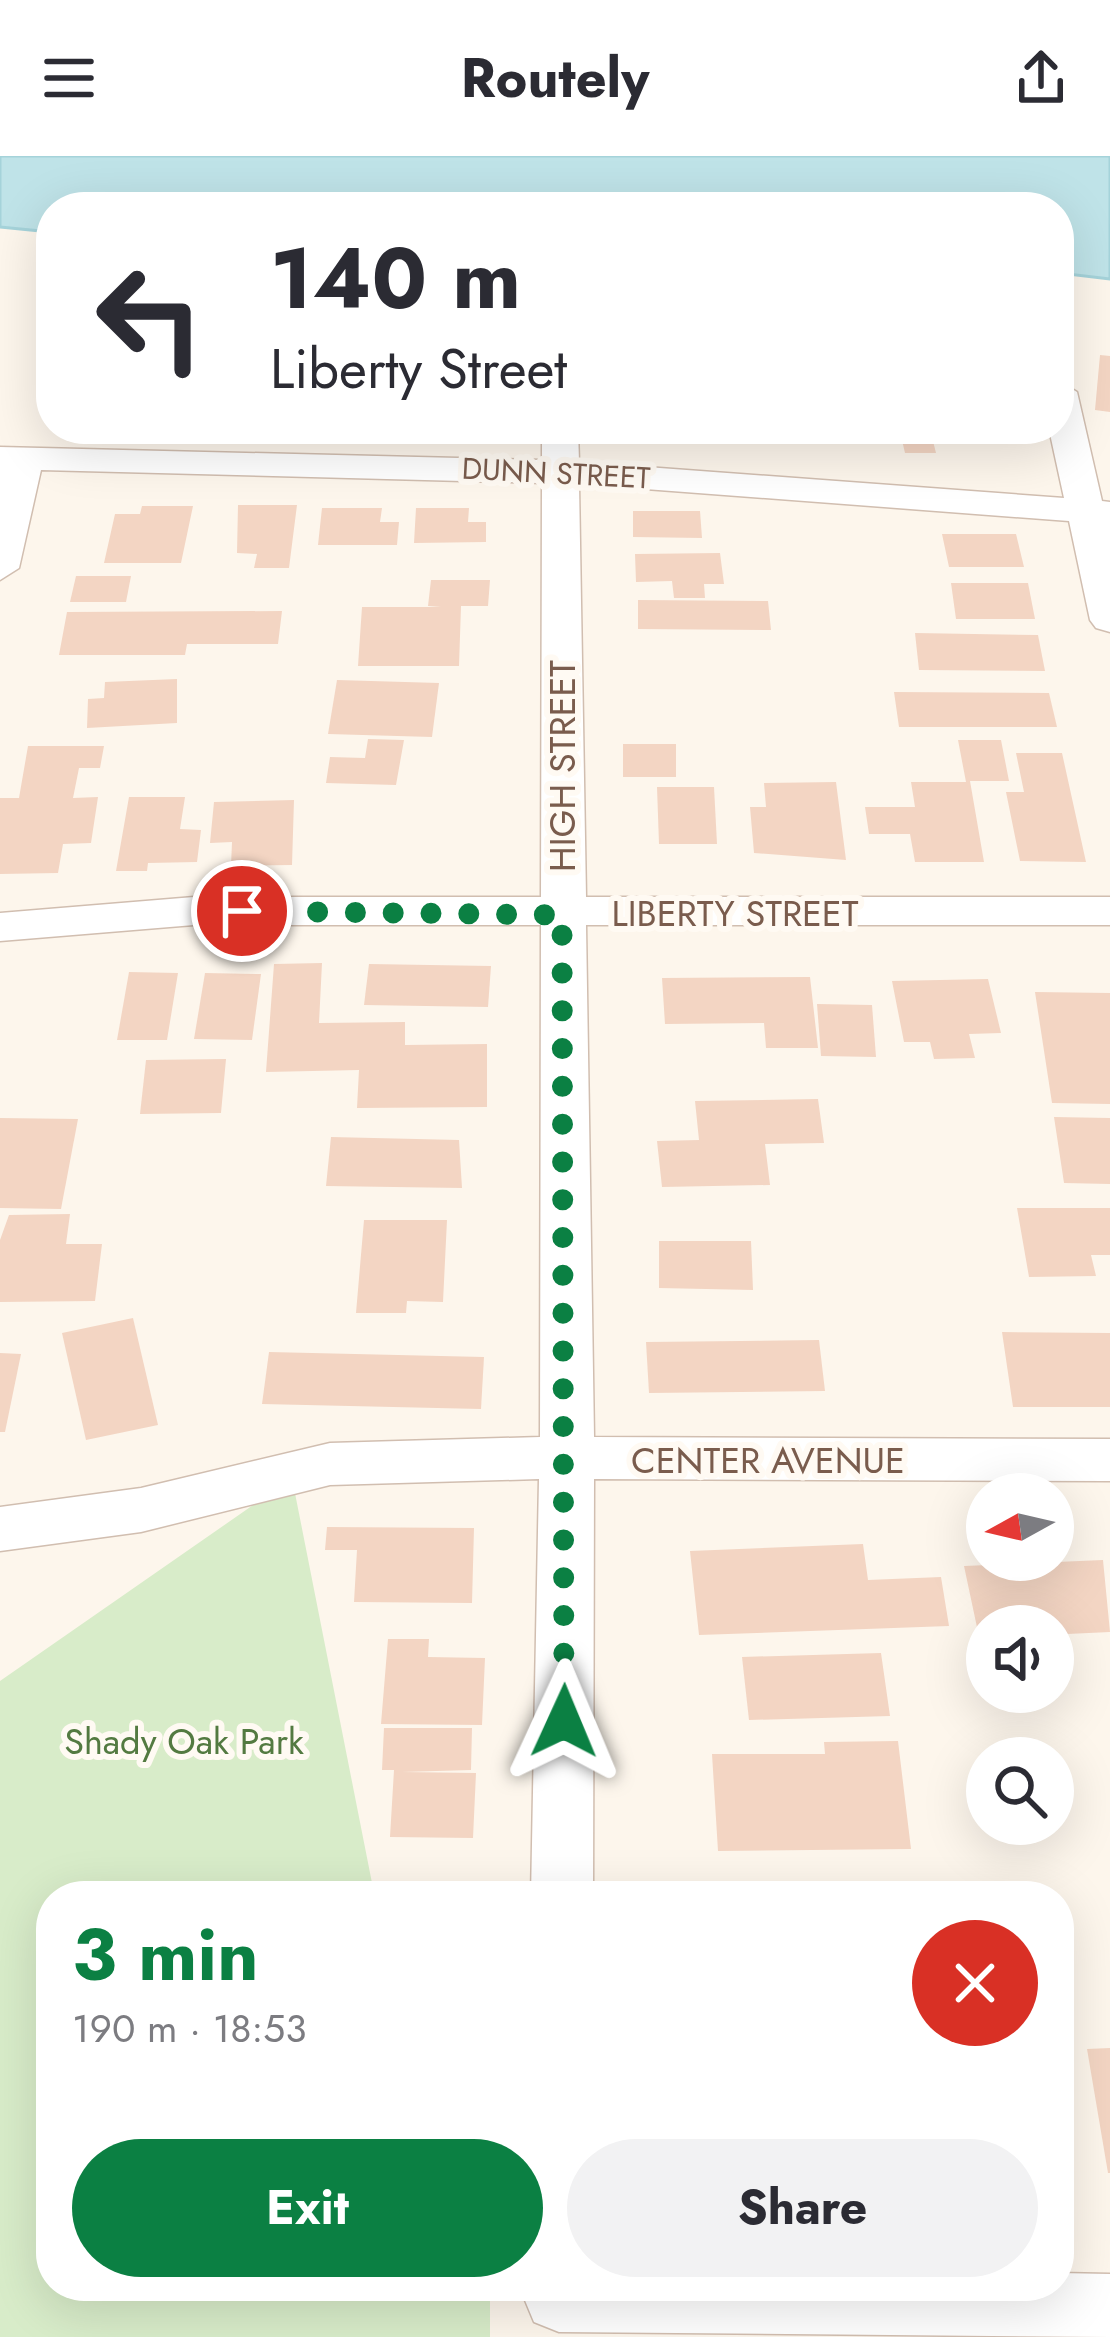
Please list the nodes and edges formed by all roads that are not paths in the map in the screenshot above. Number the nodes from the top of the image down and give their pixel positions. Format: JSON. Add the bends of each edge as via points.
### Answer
{"nodes":[{"id":1,"x":1074,"y":439,"type":"edge"},
{"id":2,"x":561,"y":450,"type":"edge"},
{"id":3,"x":12,"y":458,"type":"edge"},
{"id":4,"x":1097,"y":511,"type":"edge"},
{"id":5,"x":0,"y":568,"type":"edge"},
{"id":6,"x":1110,"y":620,"type":"edge"},
{"id":7,"x":1110,"y":911,"type":"edge"},
{"id":8,"x":562,"y":915,"type":"junction"},
{"id":9,"x":0,"y":927,"type":"edge"},
{"id":10,"x":567,"y":1460,"type":"junction"},
{"id":11,"x":1110,"y":1460,"type":"edge"},
{"id":12,"x":0,"y":1529,"type":"edge"},
{"id":13,"x":562,"y":1881,"type":"edge"},
{"id":14,"x":559,"y":2307,"type":"edge"},
{"id":15,"x":1110,"y":2308,"type":"edge"}],
"edges":[{"from":1,"to":4,"type":"street"},
{"from":2,"to":3,"type":"street","name":"DUNN STREET"},
{"from":2,"to":4,"type":"street","name":"DUNN STREET"},
{"from":2,"to":8,"type":"street","name":"HIGH STREET"},
{"from":3,"to":5,"type":"street"},
{"from":4,"to":6,"type":"street"},
{"from":7,"to":8,"type":"street","name":"LIBERTY STREET"},
{"from":8,"to":9,"type":"street","name":"LIBERTY STREET","via":[[194,911]]},
{"from":8,"to":10,"type":"street","name":"HIGH STREET"},
{"from":10,"to":11,"type":"street","name":"CENTER AVENUE"},
{"from":10,"to":12,"type":"street","name":"CENTER AVENUE","via":[[330,1464],[141,1510]]},
{"from":10,"to":13,"type":"street","name":"HIGH STREET"},
{"from":14,"to":15,"type":"street"}]}
